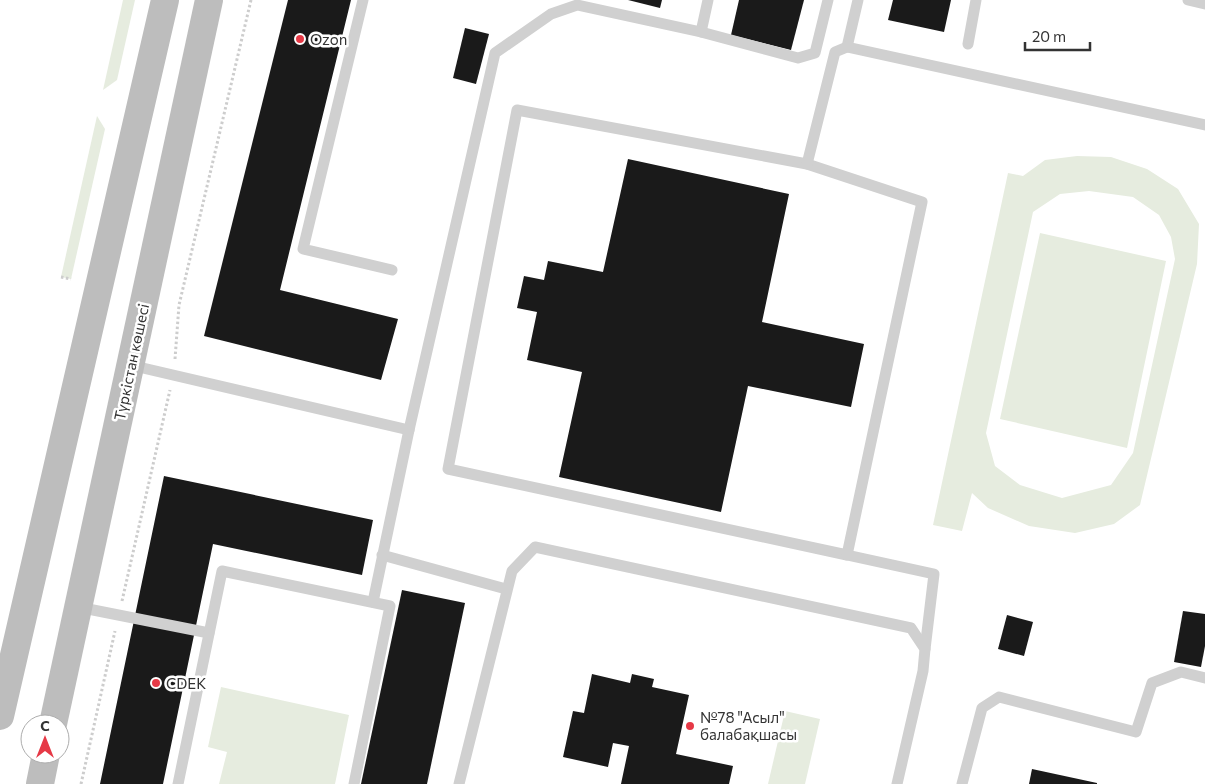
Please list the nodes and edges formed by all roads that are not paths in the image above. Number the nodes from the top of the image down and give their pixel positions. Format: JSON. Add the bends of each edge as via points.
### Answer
{"nodes":[{"id":1,"x":164,"y":0,"type":"edge"},
{"id":2,"x":209,"y":0,"type":"edge"},
{"id":3,"x":363,"y":0,"type":"edge"},
{"id":4,"x":708,"y":0,"type":"edge"},
{"id":5,"x":828,"y":0,"type":"edge"},
{"id":6,"x":858,"y":0,"type":"edge"},
{"id":7,"x":976,"y":0,"type":"edge"},
{"id":8,"x":1188,"y":0,"type":"edge"},
{"id":9,"x":1205,"y":4,"type":"edge"},
{"id":10,"x":700,"y":32,"type":"junction"},
{"id":11,"x":968,"y":44,"type":"dead end"},
{"id":12,"x":847,"y":47,"type":"junction"},
{"id":13,"x":1205,"y":125,"type":"edge"},
{"id":14,"x":807,"y":164,"type":"junction"},
{"id":15,"x":392,"y":270,"type":"dead end"},
{"id":16,"x":130,"y":365,"type":"junction"},
{"id":17,"x":409,"y":430,"type":"junction"},
{"id":18,"x":382,"y":555,"type":"junction"},
{"id":19,"x":846,"y":555,"type":"junction"},
{"id":20,"x":506,"y":589,"type":"junction"},
{"id":21,"x":373,"y":602,"type":"junction"},
{"id":22,"x":78,"y":607,"type":"junction"},
{"id":23,"x":209,"y":633,"type":"junction"},
{"id":24,"x":925,"y":649,"type":"junction"},
{"id":25,"x":1205,"y":678,"type":"edge"},
{"id":26,"x":55,"y":714,"type":"edge"},
{"id":27,"x":0,"y":716,"type":"edge"},
{"id":28,"x":44,"y":764,"type":"edge"},
{"id":29,"x":40,"y":784,"type":"edge"},
{"id":30,"x":178,"y":784,"type":"edge"},
{"id":31,"x":354,"y":784,"type":"edge"},
{"id":32,"x":459,"y":784,"type":"edge"},
{"id":33,"x":897,"y":784,"type":"edge"},
{"id":34,"x":962,"y":784,"type":"edge"}],
"edges":[{"from":1,"to":27,"type":"main road"},
{"from":2,"to":16,"type":"main road","name":"Түркістан көшесі"},
{"from":3,"to":15,"type":"lane","via":[[304,248]]},
{"from":4,"to":10,"type":"lane"},
{"from":5,"to":10,"type":"lane","via":[[815,53],[798,58]]},
{"from":6,"to":12,"type":"lane"},
{"from":7,"to":11,"type":"lane"},
{"from":8,"to":9,"type":"lane"},
{"from":10,"to":17,"type":"lane","via":[[577,5],[551,14],[496,53]]},
{"from":12,"to":13,"type":"lane"},
{"from":12,"to":14,"type":"lane","via":[[835,52]]},
{"from":14,"to":19,"type":"lane","via":[[922,202]]},
{"from":14,"to":19,"type":"lane","via":[[517,110],[448,469]]},
{"from":16,"to":17,"type":"lane"},
{"from":16,"to":22,"type":"main road","name":"Түркістан көшесі"},
{"from":17,"to":18,"type":"lane"},
{"from":18,"to":20,"type":"lane"},
{"from":18,"to":21,"type":"lane"},
{"from":19,"to":24,"type":"lane","via":[[934,574]]},
{"from":20,"to":24,"type":"lane","via":[[512,571],[535,547],[911,628]]},
{"from":20,"to":32,"type":"lane"},
{"from":21,"to":23,"type":"lane","via":[[222,571]]},
{"from":21,"to":31,"type":"lane","via":[[390,606]]},
{"from":22,"to":23,"type":"lane"},
{"from":22,"to":26,"type":"main road","name":"Түркістан көшесі"},
{"from":23,"to":30,"type":"lane"},
{"from":24,"to":33,"type":"lane","via":[[923,671]]},
{"from":25,"to":34,"type":"lane","via":[[1181,672],[1152,683],[1136,732],[999,697],[982,708]]},
{"from":28,"to":29,"type":"main road"}]}
